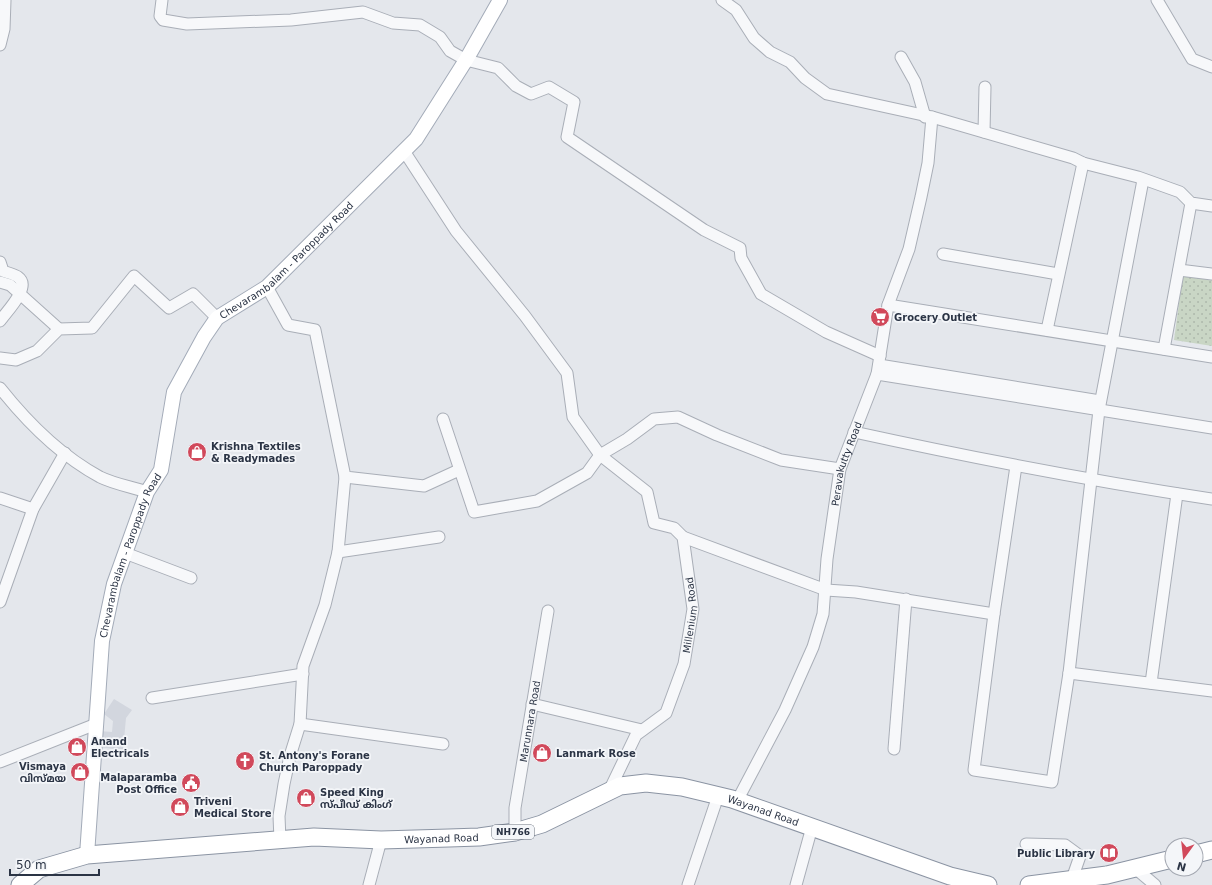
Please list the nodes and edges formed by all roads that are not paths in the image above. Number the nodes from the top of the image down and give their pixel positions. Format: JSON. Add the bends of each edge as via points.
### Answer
{"nodes":[{"id":1,"x":5,"y":0,"type":"edge"},
{"id":2,"x":162,"y":0,"type":"edge"},
{"id":3,"x":500,"y":0,"type":"edge"},
{"id":4,"x":722,"y":0,"type":"edge"},
{"id":5,"x":1157,"y":0,"type":"edge"},
{"id":6,"x":0,"y":45,"type":"edge"},
{"id":7,"x":901,"y":57,"type":"dead end"},
{"id":8,"x":466,"y":60,"type":"junction"},
{"id":9,"x":1212,"y":67,"type":"edge"},
{"id":10,"x":986,"y":87,"type":"dead end"},
{"id":11,"x":929,"y":117,"type":"junction"},
{"id":12,"x":984,"y":132,"type":"junction"},
{"id":13,"x":404,"y":151,"type":"junction"},
{"id":14,"x":1083,"y":164,"type":"junction"},
{"id":15,"x":1143,"y":180,"type":"junction"},
{"id":16,"x":1191,"y":203,"type":"junction"},
{"id":17,"x":1212,"y":206,"type":"edge"},
{"id":18,"x":943,"y":254,"type":"dead end"},
{"id":19,"x":0,"y":262,"type":"edge"},
{"id":20,"x":1179,"y":270,"type":"junction"},
{"id":21,"x":1058,"y":274,"type":"junction"},
{"id":22,"x":1212,"y":274,"type":"edge"},
{"id":23,"x":0,"y":282,"type":"edge"},
{"id":24,"x":267,"y":287,"type":"junction"},
{"id":25,"x":20,"y":294,"type":"junction"},
{"id":26,"x":888,"y":305,"type":"junction"},
{"id":27,"x":217,"y":318,"type":"junction"},
{"id":28,"x":0,"y":321,"type":"edge"},
{"id":29,"x":59,"y":329,"type":"junction"},
{"id":30,"x":1047,"y":330,"type":"junction"},
{"id":31,"x":1112,"y":341,"type":"junction"},
{"id":32,"x":1164,"y":349,"type":"junction"},
{"id":33,"x":1212,"y":357,"type":"edge"},
{"id":34,"x":0,"y":358,"type":"edge"},
{"id":35,"x":879,"y":365,"type":"junction"},
{"id":36,"x":0,"y":388,"type":"edge"},
{"id":37,"x":1100,"y":405,"type":"junction"},
{"id":38,"x":443,"y":418,"type":"dead end"},
{"id":39,"x":1212,"y":428,"type":"edge"},
{"id":40,"x":854,"y":432,"type":"junction"},
{"id":41,"x":65,"y":453,"type":"junction"},
{"id":42,"x":600,"y":454,"type":"junction"},
{"id":43,"x":1016,"y":466,"type":"junction"},
{"id":44,"x":840,"y":469,"type":"junction"},
{"id":45,"x":459,"y":470,"type":"junction"},
{"id":46,"x":345,"y":477,"type":"junction"},
{"id":47,"x":1091,"y":480,"type":"junction"},
{"id":48,"x":147,"y":492,"type":"junction"},
{"id":49,"x":1177,"y":494,"type":"junction"},
{"id":50,"x":0,"y":498,"type":"edge"},
{"id":51,"x":1212,"y":499,"type":"edge"},
{"id":52,"x":33,"y":509,"type":"junction"},
{"id":53,"x":439,"y":537,"type":"dead end"},
{"id":54,"x":683,"y":537,"type":"junction"},
{"id":55,"x":338,"y":552,"type":"junction"},
{"id":56,"x":125,"y":553,"type":"junction"},
{"id":57,"x":191,"y":578,"type":"dead end"},
{"id":58,"x":826,"y":590,"type":"junction"},
{"id":59,"x":906,"y":599,"type":"junction"},
{"id":60,"x":0,"y":602,"type":"edge"},
{"id":61,"x":548,"y":610,"type":"dead end"},
{"id":62,"x":994,"y":614,"type":"junction"},
{"id":63,"x":1069,"y":673,"type":"junction"},
{"id":64,"x":303,"y":674,"type":"junction"},
{"id":65,"x":1151,"y":683,"type":"junction"},
{"id":66,"x":1212,"y":691,"type":"edge"},
{"id":67,"x":152,"y":698,"type":"dead end"},
{"id":68,"x":532,"y":704,"type":"junction"},
{"id":69,"x":96,"y":724,"type":"junction"},
{"id":70,"x":300,"y":724,"type":"junction"},
{"id":71,"x":642,"y":730,"type":"junction"},
{"id":72,"x":444,"y":744,"type":"dead end"},
{"id":73,"x":894,"y":749,"type":"dead end"},
{"id":74,"x":0,"y":762,"type":"edge"},
{"id":75,"x":609,"y":791,"type":"junction"},
{"id":76,"x":718,"y":796,"type":"junction"},
{"id":77,"x":737,"y":801,"type":"junction"},
{"id":78,"x":812,"y":827,"type":"junction"},
{"id":79,"x":515,"y":832,"type":"junction"},
{"id":80,"x":280,"y":840,"type":"junction"},
{"id":81,"x":381,"y":840,"type":"junction"},
{"id":82,"x":1026,"y":844,"type":"dead end"},
{"id":83,"x":88,"y":855,"type":"junction"},
{"id":84,"x":1164,"y":862,"type":"edge"},
{"id":85,"x":1135,"y":868,"type":"junction"},
{"id":86,"x":1072,"y":879,"type":"junction"},
{"id":87,"x":1106,"y":880,"type":"edge"},
{"id":88,"x":968,"y":883,"type":"edge"},
{"id":89,"x":20,"y":885,"type":"edge"},
{"id":90,"x":369,"y":885,"type":"edge"},
{"id":91,"x":688,"y":885,"type":"edge"},
{"id":92,"x":796,"y":885,"type":"edge"},
{"id":93,"x":988,"y":885,"type":"edge"},
{"id":94,"x":1029,"y":885,"type":"edge"},
{"id":95,"x":1155,"y":885,"type":"edge"}],
"edges":[{"from":1,"to":6,"type":"street","via":[[4,29]]},
{"from":2,"to":8,"type":"street","via":[[160,16],[164,20],[187,24],[291,20],[363,12],[393,23],[420,25],[440,37],[450,51]]},
{"from":3,"to":8,"type":"main road","name":"Chevarambalam - Paroppady Road"},
{"from":4,"to":11,"type":"street","via":[[736,10],[754,38],[770,52],[790,62],[805,78],[827,94]]},
{"from":5,"to":9,"type":"street","via":[[1192,59]]},
{"from":7,"to":11,"type":"street","via":[[915,82]]},
{"from":8,"to":13,"type":"main road","name":"Chevarambalam - Paroppady Road","via":[[416,139]]},
{"from":8,"to":35,"type":"street","via":[[498,68],[516,86],[531,94],[549,87],[574,102],[567,136],[704,230],[740,248],[741,258],[761,294]]},
{"from":10,"to":12,"type":"street"},
{"from":11,"to":12,"type":"street"},
{"from":11,"to":26,"type":"street","name":"Peravakutty Road","via":[[928,163],[921,197],[909,249]]},
{"from":12,"to":14,"type":"street","via":[[1073,158]]},
{"from":13,"to":24,"type":"main road","name":"Chevarambalam - Paroppady Road"},
{"from":13,"to":42,"type":"street","via":[[456,231],[525,316],[567,373],[573,417]]},
{"from":14,"to":15,"type":"street","via":[[1100,166]]},
{"from":14,"to":21,"type":"street"},
{"from":15,"to":16,"type":"street","via":[[1180,192]]},
{"from":15,"to":31,"type":"street"},
{"from":16,"to":17,"type":"street"},
{"from":16,"to":20,"type":"street"},
{"from":18,"to":21,"type":"street"},
{"from":19,"to":25,"type":"street","via":[[3,271],[21,280],[23,288]]},
{"from":20,"to":22,"type":"street"},
{"from":20,"to":32,"type":"street"},
{"from":21,"to":30,"type":"street"},
{"from":23,"to":25,"type":"street","via":[[10,285]]},
{"from":24,"to":27,"type":"main road","name":"Chevarambalam - Paroppady Road"},
{"from":24,"to":46,"type":"street","via":[[288,324],[315,330]]},
{"from":25,"to":28,"type":"street"},
{"from":25,"to":29,"type":"street"},
{"from":26,"to":30,"type":"street"},
{"from":26,"to":35,"type":"street","name":"Peravakutty Road"},
{"from":27,"to":29,"type":"street","via":[[193,294],[169,308],[134,276],[92,328]]},
{"from":27,"to":48,"type":"main road","name":"Chevarambalam - Paroppady Road","via":[[174,392],[161,470]]},
{"from":29,"to":34,"type":"street","via":[[37,351],[16,360]]},
{"from":30,"to":31,"type":"street"},
{"from":31,"to":32,"type":"street"},
{"from":31,"to":37,"type":"street"},
{"from":32,"to":33,"type":"street"},
{"from":35,"to":37,"type":"street"},
{"from":35,"to":40,"type":"street","name":"Peravakutty Road"},
{"from":36,"to":41,"type":"street","via":[[18,411]]},
{"from":37,"to":39,"type":"street"},
{"from":37,"to":47,"type":"street"},
{"from":38,"to":45,"type":"street"},
{"from":40,"to":43,"type":"street"},
{"from":40,"to":44,"type":"street","name":"Peravakutty Road"},
{"from":41,"to":48,"type":"street","via":[[101,477]]},
{"from":41,"to":52,"type":"street"},
{"from":42,"to":44,"type":"street","via":[[627,439],[654,419],[678,417],[781,460]]},
{"from":42,"to":45,"type":"street","via":[[587,473],[537,501],[474,512]]},
{"from":42,"to":54,"type":"street","via":[[647,492],[654,524],[674,528]]},
{"from":43,"to":47,"type":"street"},
{"from":43,"to":62,"type":"street"},
{"from":44,"to":58,"type":"street","name":"Peravakutty Road","via":[[827,559]]},
{"from":45,"to":46,"type":"street","via":[[424,486]]},
{"from":46,"to":55,"type":"street"},
{"from":47,"to":49,"type":"street"},
{"from":47,"to":63,"type":"street"},
{"from":48,"to":56,"type":"main road","name":"Chevarambalam - Paroppady Road"},
{"from":49,"to":51,"type":"street"},
{"from":49,"to":65,"type":"street"},
{"from":50,"to":52,"type":"street"},
{"from":52,"to":60,"type":"street"},
{"from":53,"to":55,"type":"street"},
{"from":54,"to":58,"type":"street"},
{"from":54,"to":71,"type":"street","name":"Millenium Road","via":[[693,609],[684,664],[666,713]]},
{"from":55,"to":64,"type":"street","via":[[325,605],[303,666]]},
{"from":56,"to":57,"type":"street"},
{"from":56,"to":69,"type":"main road","name":"Chevarambalam - Paroppady Road","via":[[114,584],[102,641]]},
{"from":58,"to":59,"type":"street"},
{"from":58,"to":77,"type":"street","name":"Peravakutty Road","via":[[823,614],[813,647],[786,710]]},
{"from":59,"to":62,"type":"street"},
{"from":59,"to":73,"type":"street"},
{"from":61,"to":68,"type":"street","name":"Marunnara Road"},
{"from":62,"to":63,"type":"street","via":[[974,770],[1052,782]]},
{"from":63,"to":65,"type":"street"},
{"from":64,"to":67,"type":"street"},
{"from":64,"to":70,"type":"street"},
{"from":65,"to":66,"type":"street"},
{"from":68,"to":71,"type":"street"},
{"from":68,"to":79,"type":"street","name":"Marunnara Road","via":[[516,808]]},
{"from":69,"to":74,"type":"street"},
{"from":69,"to":83,"type":"main road","name":"Chevarambalam - Paroppady Road"},
{"from":70,"to":72,"type":"street"},
{"from":70,"to":80,"type":"street","via":[[284,784],[279,816]]},
{"from":71,"to":75,"type":"street","name":"Millenium Road","via":[[636,735]]},
{"from":75,"to":76,"type":"highway","name":"Wayanad Road","number":"NH766","via":[[620,786],[646,783],[682,787]]},
{"from":75,"to":79,"type":"highway","name":"Wayanad Road","number":"NH766","via":[[542,824]]},
{"from":76,"to":77,"type":"highway","name":"Wayanad Road","number":"NH766"},
{"from":76,"to":91,"type":"street"},
{"from":77,"to":78,"type":"highway","name":"Wayanad Road","number":"NH766"},
{"from":78,"to":88,"type":"highway","name":"Wayanad Road","number":"NH766"},
{"from":78,"to":92,"type":"street"},
{"from":79,"to":81,"type":"highway","name":"Wayanad Road","number":"NH766","via":[[479,837]]},
{"from":80,"to":81,"type":"highway","name":"Wayanad Road","number":"NH766","via":[[314,837]]},
{"from":80,"to":83,"type":"highway","name":"Wayanad Road","number":"NH766"},
{"from":81,"to":90,"type":"street"},
{"from":82,"to":86,"type":"street","via":[[1065,845],[1080,856]]},
{"from":83,"to":89,"type":"highway","name":"Wayanad Road","number":"NH766","via":[[39,869]]},
{"from":84,"to":85,"type":"highway"},
{"from":85,"to":87,"type":"highway"},
{"from":85,"to":95,"type":"street"},
{"from":86,"to":87,"type":"highway"},
{"from":86,"to":94,"type":"highway"},
{"from":88,"to":93,"type":"highway","name":"Wayanad Road","number":"NH766"}]}
